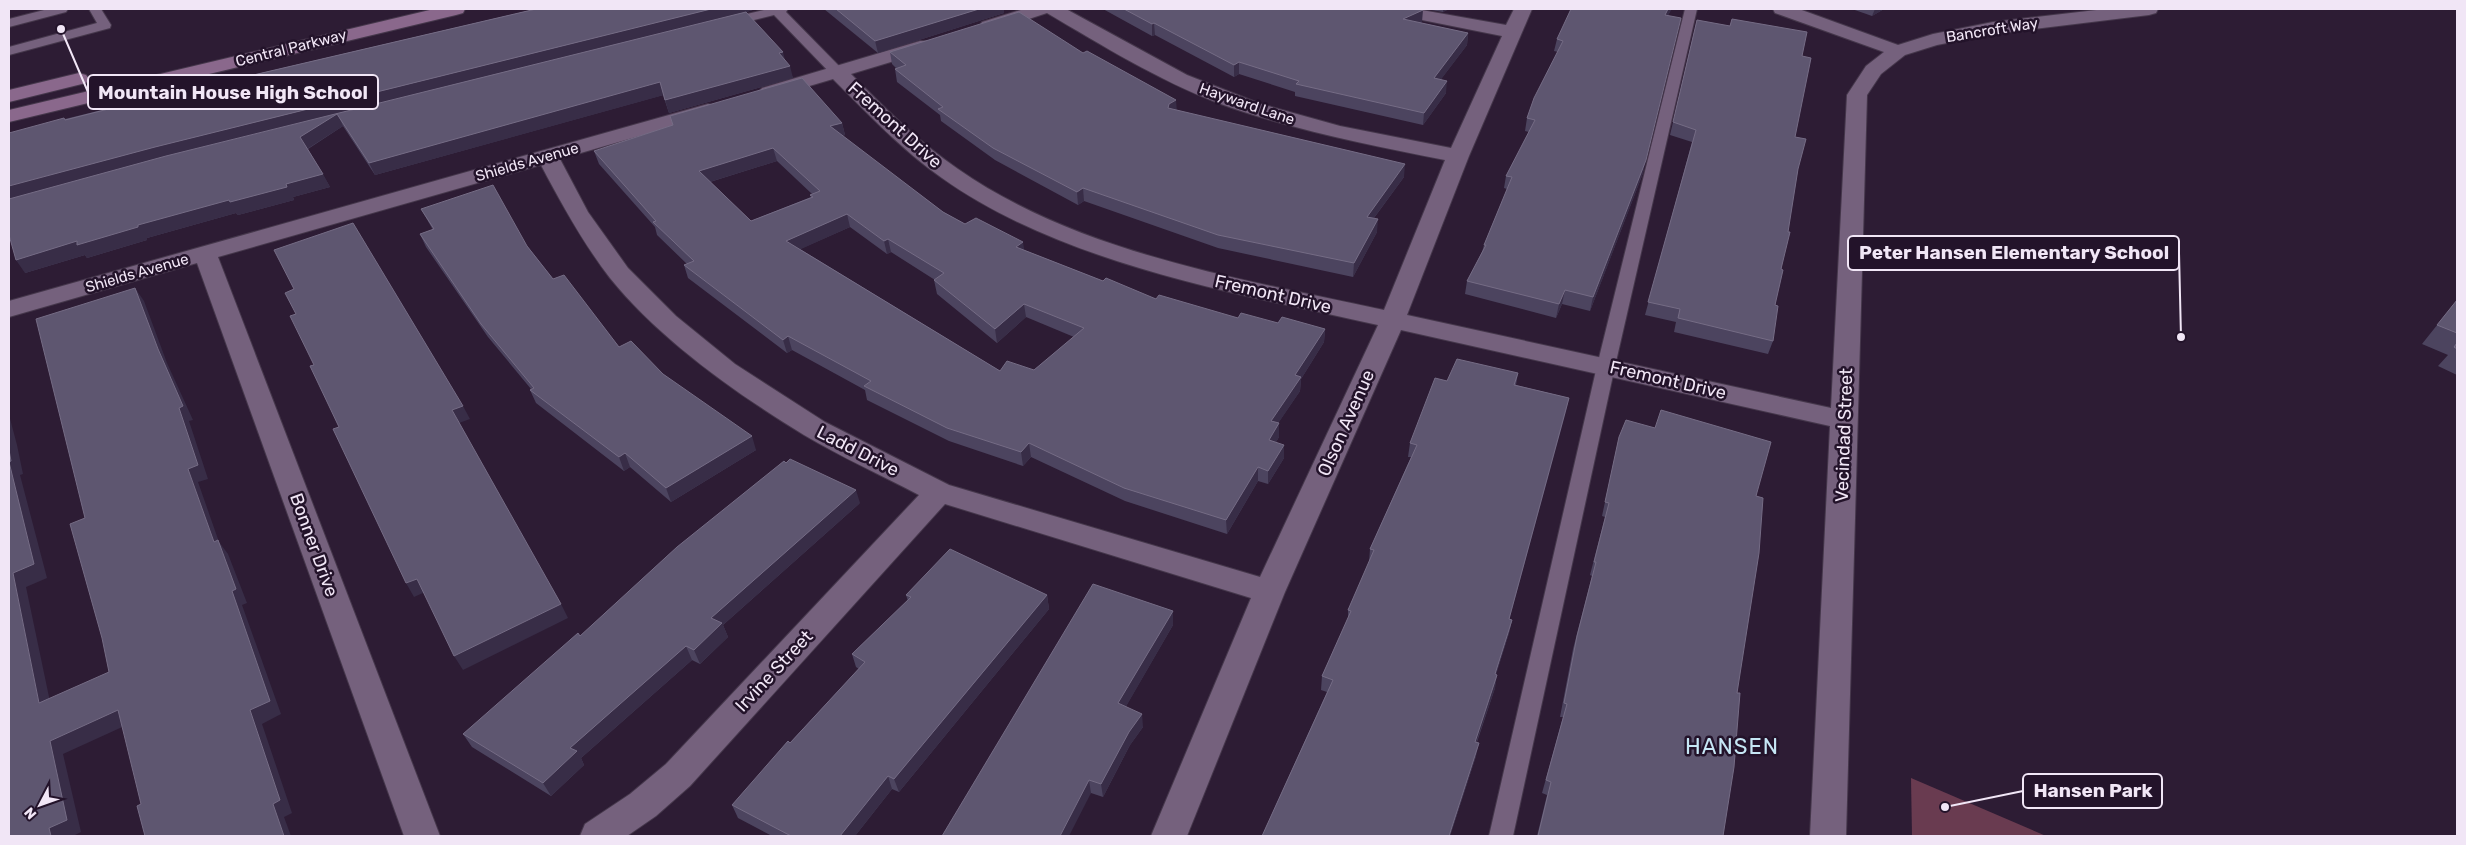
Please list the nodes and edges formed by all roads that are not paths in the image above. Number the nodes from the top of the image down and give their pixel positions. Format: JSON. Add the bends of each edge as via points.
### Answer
{"nodes":[{"id":1,"x":62,"y":9,"type":"edge"},
{"id":2,"x":95,"y":9,"type":"edge"},
{"id":3,"x":456,"y":9,"type":"edge"},
{"id":4,"x":1042,"y":9,"type":"edge"},
{"id":5,"x":1053,"y":9,"type":"edge"},
{"id":6,"x":1394,"y":9,"type":"edge"},
{"id":7,"x":1691,"y":9,"type":"edge"},
{"id":8,"x":1782,"y":9,"type":"edge"},
{"id":9,"x":2148,"y":9,"type":"edge"},
{"id":10,"x":780,"y":10,"type":"edge"},
{"id":11,"x":1518,"y":20,"type":"edge"},
{"id":12,"x":9,"y":23,"type":"edge"},
{"id":13,"x":711,"y":27,"type":"edge"},
{"id":14,"x":970,"y":32,"type":"edge"},
{"id":15,"x":942,"y":40,"type":"edge"},
{"id":16,"x":9,"y":51,"type":"edge"},
{"id":17,"x":1898,"y":51,"type":"junction"},
{"id":18,"x":838,"y":73,"type":"junction"},
{"id":19,"x":96,"y":75,"type":"dead end"},
{"id":20,"x":9,"y":96,"type":"edge"},
{"id":21,"x":753,"y":97,"type":"edge"},
{"id":22,"x":725,"y":105,"type":"edge"},
{"id":23,"x":9,"y":116,"type":"edge"},
{"id":24,"x":547,"y":156,"type":"junction"},
{"id":25,"x":1458,"y":156,"type":"junction"},
{"id":26,"x":205,"y":253,"type":"junction"},
{"id":27,"x":9,"y":309,"type":"edge"},
{"id":28,"x":1392,"y":321,"type":"junction"},
{"id":29,"x":1606,"y":366,"type":"junction"},
{"id":30,"x":1844,"y":420,"type":"junction"},
{"id":31,"x":939,"y":492,"type":"junction"},
{"id":32,"x":1269,"y":592,"type":"junction"},
{"id":33,"x":422,"y":836,"type":"edge"},
{"id":34,"x":598,"y":836,"type":"edge"},
{"id":35,"x":1169,"y":836,"type":"edge"},
{"id":36,"x":1501,"y":836,"type":"edge"},
{"id":37,"x":1828,"y":836,"type":"edge"}],
"edges":[{"from":1,"to":12,"type":"lane"},
{"from":2,"to":16,"type":"lane","via":[[105,25]]},
{"from":3,"to":23,"type":"main road","name":"Central Parkway"},
{"from":4,"to":14,"type":"street"},
{"from":5,"to":25,"type":"street","name":"Hayward Lane","via":[[1176,78],[1226,98],[1321,127]]},
{"from":6,"to":11,"type":"street","via":[[1423,16]]},
{"from":7,"to":29,"type":"lane"},
{"from":8,"to":17,"type":"street"},
{"from":9,"to":17,"type":"street","name":"Bancroft Way","via":[[1993,28]]},
{"from":10,"to":13,"type":"lane"},
{"from":10,"to":18,"type":"lane","name":"Fremont Drive"},
{"from":11,"to":25,"type":"street","name":"Olson Avenue"},
{"from":15,"to":18,"type":"street"},
{"from":17,"to":30,"type":"street","name":"Vecindad Street","via":[[1873,70],[1857,96]]},
{"from":18,"to":21,"type":"street"},
{"from":18,"to":28,"type":"street","name":"Fremont Drive","via":[[916,149],[963,183],[1017,214],[1075,239],[1151,264]]},
{"from":19,"to":20,"type":"main road"},
{"from":22,"to":24,"type":"street","name":"Shields Avenue"},
{"from":24,"to":26,"type":"street","name":"Shields Avenue"},
{"from":24,"to":31,"type":"street","name":"Ladd Drive","via":[[577,212],[619,273],[667,322],[726,370],[815,429]]},
{"from":25,"to":28,"type":"street","name":"Olson Avenue"},
{"from":26,"to":27,"type":"street","name":"Shields Avenue"},
{"from":26,"to":33,"type":"street","name":"Bonner Drive"},
{"from":28,"to":29,"type":"street","name":"Fremont Drive"},
{"from":28,"to":32,"type":"street","name":"Olson Avenue"},
{"from":29,"to":30,"type":"street","name":"Fremont Drive"},
{"from":29,"to":36,"type":"lane"},
{"from":30,"to":37,"type":"street","name":"Vecindad Street"},
{"from":31,"to":32,"type":"street","name":"Ladd Drive"},
{"from":31,"to":34,"type":"street","name":"Irvine Street","via":[[678,775],[643,805]]},
{"from":32,"to":35,"type":"street","name":"Olson Avenue"}]}
